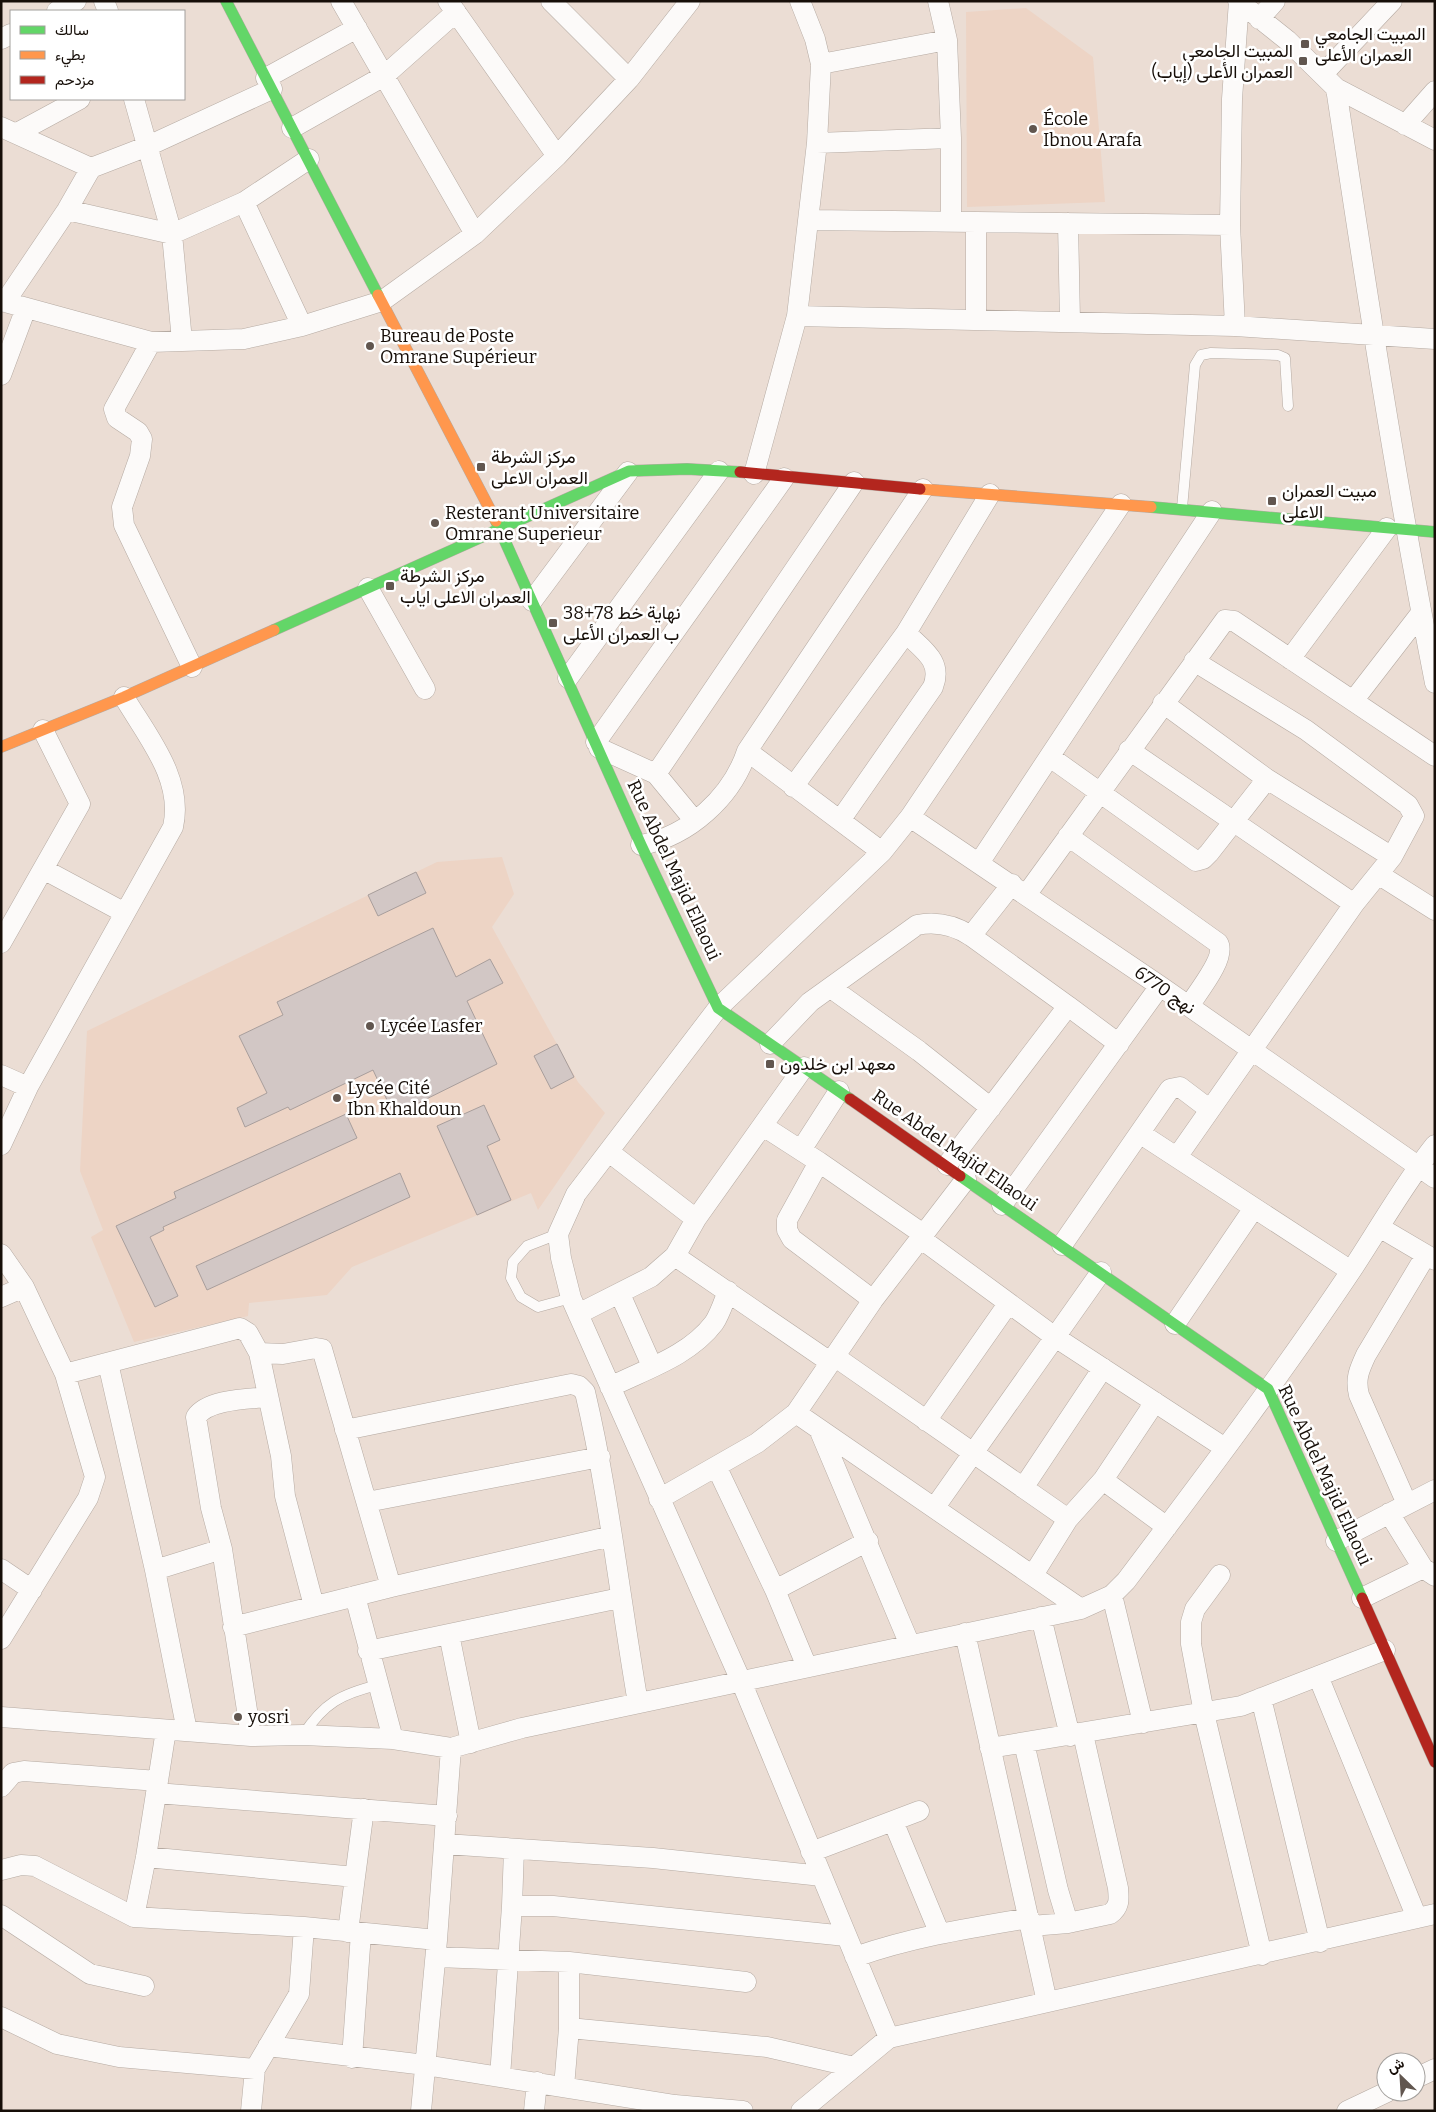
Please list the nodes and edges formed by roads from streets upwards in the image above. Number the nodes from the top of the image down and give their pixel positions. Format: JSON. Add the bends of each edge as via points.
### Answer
{"nodes":[{"id":1,"x":76,"y":1,"type":"edge"},
{"id":2,"x":226,"y":1,"type":"edge"},
{"id":3,"x":341,"y":1,"type":"edge"},
{"id":4,"x":551,"y":1,"type":"edge"},
{"id":5,"x":690,"y":1,"type":"edge"},
{"id":6,"x":800,"y":1,"type":"edge"},
{"id":7,"x":938,"y":1,"type":"edge"},
{"id":8,"x":1275,"y":1,"type":"edge"},
{"id":9,"x":1392,"y":1,"type":"edge"},
{"id":10,"x":1239,"y":2,"type":"edge"},
{"id":11,"x":452,"y":7,"type":"edge"},
{"id":12,"x":59,"y":10,"type":"edge"},
{"id":13,"x":1259,"y":20,"type":"junction"},
{"id":14,"x":357,"y":28,"type":"junction"},
{"id":15,"x":947,"y":40,"type":"junction"},
{"id":16,"x":821,"y":64,"type":"junction"},
{"id":17,"x":384,"y":76,"type":"junction"},
{"id":18,"x":629,"y":79,"type":"junction"},
{"id":19,"x":1330,"y":81,"type":"junction"},
{"id":20,"x":269,"y":83,"type":"junction"},
{"id":21,"x":1435,"y":90,"type":"edge"},
{"id":22,"x":78,"y":100,"type":"edge"},
{"id":23,"x":134,"y":100,"type":"edge"},
{"id":24,"x":1406,"y":125,"type":"junction"},
{"id":25,"x":292,"y":128,"type":"junction"},
{"id":26,"x":6,"y":130,"type":"edge"},
{"id":27,"x":951,"y":138,"type":"junction"},
{"id":28,"x":1435,"y":140,"type":"edge"},
{"id":29,"x":817,"y":143,"type":"junction"},
{"id":30,"x":148,"y":146,"type":"junction"},
{"id":31,"x":558,"y":156,"type":"junction"},
{"id":32,"x":308,"y":159,"type":"junction"},
{"id":33,"x":91,"y":168,"type":"junction"},
{"id":34,"x":244,"y":202,"type":"junction"},
{"id":35,"x":67,"y":210,"type":"junction"},
{"id":36,"x":810,"y":220,"type":"junction"},
{"id":37,"x":951,"y":222,"type":"junction"},
{"id":38,"x":976,"y":222,"type":"junction"},
{"id":39,"x":1068,"y":223,"type":"junction"},
{"id":40,"x":1230,"y":225,"type":"junction"},
{"id":41,"x":172,"y":234,"type":"junction"},
{"id":42,"x":474,"y":234,"type":"junction"},
{"id":43,"x":3,"y":301,"type":"edge"},
{"id":44,"x":382,"y":301,"type":"junction"},
{"id":45,"x":26,"y":308,"type":"junction"},
{"id":46,"x":797,"y":316,"type":"junction"},
{"id":47,"x":976,"y":320,"type":"junction"},
{"id":48,"x":1070,"y":321,"type":"junction"},
{"id":49,"x":302,"y":326,"type":"junction"},
{"id":50,"x":1235,"y":326,"type":"junction"},
{"id":51,"x":1373,"y":334,"type":"junction"},
{"id":52,"x":1435,"y":339,"type":"edge"},
{"id":53,"x":182,"y":341,"type":"junction"},
{"id":54,"x":151,"y":342,"type":"junction"},
{"id":55,"x":1,"y":375,"type":"edge"},
{"id":56,"x":629,"y":471,"type":"junction"},
{"id":57,"x":719,"y":471,"type":"junction"},
{"id":58,"x":754,"y":474,"type":"junction"},
{"id":59,"x":784,"y":478,"type":"junction"},
{"id":60,"x":854,"y":482,"type":"junction"},
{"id":61,"x":923,"y":489,"type":"junction"},
{"id":62,"x":990,"y":494,"type":"junction"},
{"id":63,"x":1121,"y":504,"type":"junction"},
{"id":64,"x":1212,"y":512,"type":"junction"},
{"id":65,"x":500,"y":529,"type":"junction"},
{"id":66,"x":1396,"y":529,"type":"junction"},
{"id":67,"x":1435,"y":532,"type":"edge"},
{"id":68,"x":368,"y":588,"type":"junction"},
{"id":69,"x":532,"y":600,"type":"junction"},
{"id":70,"x":1421,"y":613,"type":"junction"},
{"id":71,"x":906,"y":633,"type":"junction"},
{"id":72,"x":1290,"y":658,"type":"junction"},
{"id":73,"x":1194,"y":661,"type":"junction"},
{"id":74,"x":192,"y":667,"type":"junction"},
{"id":75,"x":568,"y":678,"type":"junction"},
{"id":76,"x":1435,"y":683,"type":"edge"},
{"id":77,"x":425,"y":689,"type":"dead end"},
{"id":78,"x":124,"y":697,"type":"junction"},
{"id":79,"x":1353,"y":701,"type":"junction"},
{"id":80,"x":1163,"y":704,"type":"junction"},
{"id":81,"x":44,"y":730,"type":"junction"},
{"id":82,"x":598,"y":745,"type":"junction"},
{"id":83,"x":1,"y":748,"type":"edge"},
{"id":84,"x":1129,"y":750,"type":"junction"},
{"id":85,"x":747,"y":752,"type":"junction"},
{"id":86,"x":1435,"y":756,"type":"edge"},
{"id":87,"x":1050,"y":757,"type":"junction"},
{"id":88,"x":656,"y":774,"type":"junction"},
{"id":89,"x":1267,"y":779,"type":"junction"},
{"id":90,"x":792,"y":787,"type":"junction"},
{"id":91,"x":1101,"y":791,"type":"junction"},
{"id":92,"x":910,"y":817,"type":"junction"},
{"id":93,"x":841,"y":819,"type":"junction"},
{"id":94,"x":694,"y":820,"type":"junction"},
{"id":95,"x":1234,"y":820,"type":"junction"},
{"id":96,"x":1068,"y":836,"type":"junction"},
{"id":97,"x":641,"y":845,"type":"junction"},
{"id":98,"x":882,"y":852,"type":"junction"},
{"id":99,"x":1392,"y":857,"type":"junction"},
{"id":100,"x":979,"y":863,"type":"junction"},
{"id":101,"x":43,"y":869,"type":"junction"},
{"id":102,"x":1378,"y":874,"type":"junction"},
{"id":103,"x":1019,"y":890,"type":"junction"},
{"id":104,"x":1354,"y":904,"type":"junction"},
{"id":105,"x":1435,"y":910,"type":"edge"},
{"id":106,"x":125,"y":913,"type":"junction"},
{"id":107,"x":971,"y":936,"type":"junction"},
{"id":108,"x":1,"y":942,"type":"edge"},
{"id":109,"x":1160,"y":986,"type":"junction"},
{"id":110,"x":830,"y":988,"type":"junction"},
{"id":111,"x":1068,"y":1006,"type":"junction"},
{"id":112,"x":1189,"y":1006,"type":"junction"},
{"id":113,"x":718,"y":1008,"type":"junction"},
{"id":114,"x":770,"y":1044,"type":"junction"},
{"id":115,"x":1119,"y":1044,"type":"junction"},
{"id":116,"x":1250,"y":1050,"type":"junction"},
{"id":117,"x":804,"y":1066,"type":"junction"},
{"id":118,"x":1,"y":1075,"type":"edge"},
{"id":119,"x":28,"y":1088,"type":"junction"},
{"id":120,"x":839,"y":1091,"type":"junction"},
{"id":121,"x":991,"y":1108,"type":"junction"},
{"id":122,"x":1209,"y":1109,"type":"junction"},
{"id":123,"x":763,"y":1126,"type":"junction"},
{"id":124,"x":1141,"y":1134,"type":"junction"},
{"id":125,"x":1,"y":1145,"type":"edge"},
{"id":126,"x":1435,"y":1145,"type":"edge"},
{"id":127,"x":801,"y":1150,"type":"junction"},
{"id":128,"x":609,"y":1152,"type":"junction"},
{"id":129,"x":1177,"y":1157,"type":"junction"},
{"id":130,"x":819,"y":1162,"type":"junction"},
{"id":131,"x":947,"y":1165,"type":"junction"},
{"id":132,"x":1418,"y":1166,"type":"junction"},
{"id":133,"x":1435,"y":1178,"type":"edge"},
{"id":134,"x":966,"y":1179,"type":"junction"},
{"id":135,"x":1002,"y":1205,"type":"junction"},
{"id":136,"x":1254,"y":1208,"type":"junction"},
{"id":137,"x":696,"y":1219,"type":"junction"},
{"id":138,"x":1379,"y":1226,"type":"junction"},
{"id":139,"x":921,"y":1236,"type":"junction"},
{"id":140,"x":1062,"y":1245,"type":"junction"},
{"id":141,"x":1,"y":1254,"type":"edge"},
{"id":142,"x":676,"y":1256,"type":"junction"},
{"id":143,"x":1430,"y":1258,"type":"edge"},
{"id":144,"x":1351,"y":1271,"type":"junction"},
{"id":145,"x":1101,"y":1272,"type":"junction"},
{"id":146,"x":24,"y":1287,"type":"junction"},
{"id":147,"x":728,"y":1291,"type":"junction"},
{"id":148,"x":620,"y":1294,"type":"junction"},
{"id":149,"x":1,"y":1297,"type":"edge"},
{"id":150,"x":873,"y":1300,"type":"junction"},
{"id":151,"x":1008,"y":1304,"type":"junction"},
{"id":152,"x":574,"y":1306,"type":"junction"},
{"id":153,"x":1175,"y":1324,"type":"junction"},
{"id":154,"x":1055,"y":1337,"type":"junction"},
{"id":155,"x":259,"y":1353,"type":"junction"},
{"id":156,"x":832,"y":1359,"type":"junction"},
{"id":157,"x":108,"y":1363,"type":"junction"},
{"id":158,"x":652,"y":1366,"type":"junction"},
{"id":159,"x":1103,"y":1368,"type":"junction"},
{"id":160,"x":65,"y":1374,"type":"junction"},
{"id":161,"x":610,"y":1387,"type":"junction"},
{"id":162,"x":1268,"y":1389,"type":"junction"},
{"id":163,"x":268,"y":1397,"type":"junction"},
{"id":164,"x":1155,"y":1402,"type":"junction"},
{"id":165,"x":796,"y":1413,"type":"junction"},
{"id":166,"x":926,"y":1421,"type":"junction"},
{"id":167,"x":819,"y":1428,"type":"junction"},
{"id":168,"x":345,"y":1430,"type":"junction"},
{"id":169,"x":1225,"y":1448,"type":"junction"},
{"id":170,"x":973,"y":1453,"type":"junction"},
{"id":171,"x":600,"y":1457,"type":"junction"},
{"id":172,"x":717,"y":1468,"type":"junction"},
{"id":173,"x":1103,"y":1480,"type":"junction"},
{"id":174,"x":1023,"y":1488,"type":"junction"},
{"id":175,"x":1435,"y":1490,"type":"edge"},
{"id":176,"x":659,"y":1499,"type":"junction"},
{"id":177,"x":367,"y":1502,"type":"junction"},
{"id":178,"x":1407,"y":1504,"type":"junction"},
{"id":179,"x":935,"y":1507,"type":"junction"},
{"id":180,"x":1389,"y":1513,"type":"junction"},
{"id":181,"x":1068,"y":1519,"type":"junction"},
{"id":182,"x":1167,"y":1527,"type":"junction"},
{"id":183,"x":612,"y":1536,"type":"junction"},
{"id":184,"x":868,"y":1541,"type":"junction"},
{"id":185,"x":1336,"y":1541,"type":"junction"},
{"id":186,"x":222,"y":1549,"type":"junction"},
{"id":187,"x":1,"y":1569,"type":"edge"},
{"id":188,"x":155,"y":1570,"type":"junction"},
{"id":189,"x":1429,"y":1572,"type":"edge"},
{"id":190,"x":1032,"y":1575,"type":"junction"},
{"id":191,"x":1220,"y":1575,"type":"dead end"},
{"id":192,"x":391,"y":1587,"type":"junction"},
{"id":193,"x":32,"y":1590,"type":"junction"},
{"id":194,"x":776,"y":1590,"type":"junction"},
{"id":195,"x":1112,"y":1595,"type":"junction"},
{"id":196,"x":355,"y":1596,"type":"junction"},
{"id":197,"x":620,"y":1598,"type":"junction"},
{"id":198,"x":1362,"y":1598,"type":"junction"},
{"id":199,"x":314,"y":1606,"type":"junction"},
{"id":200,"x":1081,"y":1609,"type":"junction"},
{"id":201,"x":1042,"y":1617,"type":"junction"},
{"id":202,"x":233,"y":1626,"type":"junction"},
{"id":203,"x":449,"y":1634,"type":"junction"},
{"id":204,"x":965,"y":1634,"type":"junction"},
{"id":205,"x":1,"y":1640,"type":"edge"},
{"id":206,"x":910,"y":1645,"type":"junction"},
{"id":207,"x":368,"y":1650,"type":"junction"},
{"id":208,"x":1385,"y":1650,"type":"junction"},
{"id":209,"x":807,"y":1667,"type":"junction"},
{"id":210,"x":1318,"y":1676,"type":"junction"},
{"id":211,"x":741,"y":1681,"type":"junction"},
{"id":212,"x":1261,"y":1698,"type":"junction"},
{"id":213,"x":638,"y":1703,"type":"junction"},
{"id":214,"x":1204,"y":1713,"type":"junction"},
{"id":215,"x":1,"y":1717,"type":"edge"},
{"id":216,"x":1143,"y":1723,"type":"junction"},
{"id":217,"x":166,"y":1730,"type":"junction"},
{"id":218,"x":187,"y":1731,"type":"junction"},
{"id":219,"x":1077,"y":1735,"type":"junction"},
{"id":220,"x":251,"y":1736,"type":"junction"},
{"id":221,"x":394,"y":1739,"type":"junction"},
{"id":222,"x":471,"y":1743,"type":"junction"},
{"id":223,"x":1024,"y":1743,"type":"junction"},
{"id":224,"x":451,"y":1748,"type":"junction"},
{"id":225,"x":990,"y":1748,"type":"junction"},
{"id":226,"x":1435,"y":1762,"type":"edge"},
{"id":227,"x":1,"y":1787,"type":"edge"},
{"id":228,"x":157,"y":1787,"type":"junction"},
{"id":229,"x":364,"y":1809,"type":"junction"},
{"id":230,"x":919,"y":1811,"type":"dead end"},
{"id":231,"x":447,"y":1816,"type":"junction"},
{"id":232,"x":893,"y":1821,"type":"junction"},
{"id":233,"x":445,"y":1844,"type":"junction"},
{"id":234,"x":514,"y":1849,"type":"junction"},
{"id":235,"x":812,"y":1852,"type":"junction"},
{"id":236,"x":146,"y":1857,"type":"junction"},
{"id":237,"x":1,"y":1870,"type":"edge"},
{"id":238,"x":822,"y":1876,"type":"junction"},
{"id":239,"x":355,"y":1877,"type":"junction"},
{"id":240,"x":512,"y":1906,"type":"junction"},
{"id":241,"x":1,"y":1915,"type":"edge"},
{"id":242,"x":1426,"y":1916,"type":"edge"},
{"id":243,"x":134,"y":1917,"type":"junction"},
{"id":244,"x":1030,"y":1922,"type":"junction"},
{"id":245,"x":1068,"y":1923,"type":"junction"},
{"id":246,"x":304,"y":1927,"type":"junction"},
{"id":247,"x":355,"y":1932,"type":"junction"},
{"id":248,"x":939,"y":1932,"type":"junction"},
{"id":249,"x":846,"y":1936,"type":"junction"},
{"id":250,"x":1320,"y":1942,"type":"junction"},
{"id":251,"x":437,"y":1949,"type":"junction"},
{"id":252,"x":1262,"y":1955,"type":"junction"},
{"id":253,"x":855,"y":1957,"type":"junction"},
{"id":254,"x":508,"y":1959,"type":"junction"},
{"id":255,"x":569,"y":1962,"type":"junction"},
{"id":256,"x":746,"y":1982,"type":"dead end"},
{"id":257,"x":144,"y":1986,"type":"dead end"},
{"id":258,"x":1047,"y":2002,"type":"junction"},
{"id":259,"x":1,"y":2017,"type":"edge"},
{"id":260,"x":569,"y":2028,"type":"junction"},
{"id":261,"x":888,"y":2038,"type":"junction"},
{"id":262,"x":268,"y":2046,"type":"junction"},
{"id":263,"x":352,"y":2058,"type":"junction"},
{"id":264,"x":425,"y":2065,"type":"junction"},
{"id":265,"x":854,"y":2067,"type":"junction"},
{"id":266,"x":256,"y":2069,"type":"junction"},
{"id":267,"x":500,"y":2077,"type":"junction"},
{"id":268,"x":537,"y":2082,"type":"junction"},
{"id":269,"x":564,"y":2087,"type":"junction"},
{"id":270,"x":1376,"y":2097,"type":"edge"},
{"id":271,"x":252,"y":2111,"type":"edge"},
{"id":272,"x":421,"y":2111,"type":"edge"},
{"id":273,"x":534,"y":2111,"type":"edge"},
{"id":274,"x":743,"y":2111,"type":"edge"},
{"id":275,"x":801,"y":2111,"type":"edge"},
{"id":276,"x":1347,"y":2111,"type":"edge"}],
"edges":[{"from":1,"to":12,"type":"street"},
{"from":2,"to":20,"type":"street","name":"Rue Abdel Majid Ellaoui"},
{"from":3,"to":14,"type":"street"},
{"from":4,"to":18,"type":"street"},
{"from":5,"to":18,"type":"street"},
{"from":6,"to":16,"type":"street"},
{"from":7,"to":15,"type":"street"},
{"from":8,"to":13,"type":"street"},
{"from":9,"to":19,"type":"street"},
{"from":10,"to":13,"type":"street"},
{"from":10,"to":40,"type":"street","via":[[1232,99]]},
{"from":11,"to":17,"type":"street"},
{"from":11,"to":31,"type":"street"},
{"from":13,"to":19,"type":"street","via":[[1287,40]]},
{"from":14,"to":17,"type":"street"},
{"from":14,"to":20,"type":"street"},
{"from":15,"to":16,"type":"street"},
{"from":15,"to":27,"type":"street"},
{"from":16,"to":29,"type":"street"},
{"from":17,"to":25,"type":"street"},
{"from":17,"to":42,"type":"street"},
{"from":18,"to":31,"type":"street"},
{"from":19,"to":24,"type":"street"},
{"from":19,"to":51,"type":"street"},
{"from":20,"to":25,"type":"street","name":"Rue Abdel Majid Ellaoui"},
{"from":20,"to":30,"type":"street"},
{"from":21,"to":24,"type":"street"},
{"from":22,"to":26,"type":"street"},
{"from":23,"to":30,"type":"street"},
{"from":24,"to":28,"type":"street"},
{"from":25,"to":32,"type":"street","name":"Rue Abdel Majid Ellaoui"},
{"from":26,"to":33,"type":"street"},
{"from":27,"to":29,"type":"street"},
{"from":27,"to":37,"type":"street"},
{"from":29,"to":36,"type":"street"},
{"from":30,"to":33,"type":"street"},
{"from":30,"to":41,"type":"street"},
{"from":31,"to":42,"type":"street"},
{"from":32,"to":34,"type":"street"},
{"from":32,"to":44,"type":"street","name":"Rue Abdel Majid Ellaoui"},
{"from":33,"to":35,"type":"street"},
{"from":34,"to":41,"type":"street"},
{"from":34,"to":49,"type":"street"},
{"from":35,"to":41,"type":"street"},
{"from":35,"to":43,"type":"street"},
{"from":36,"to":37,"type":"street"},
{"from":36,"to":46,"type":"street"},
{"from":37,"to":38,"type":"street"},
{"from":38,"to":39,"type":"street"},
{"from":38,"to":47,"type":"street"},
{"from":39,"to":40,"type":"street"},
{"from":39,"to":48,"type":"street"},
{"from":40,"to":50,"type":"street"},
{"from":41,"to":53,"type":"street"},
{"from":42,"to":44,"type":"street"},
{"from":43,"to":45,"type":"street"},
{"from":44,"to":49,"type":"street"},
{"from":44,"to":65,"type":"street","name":"Rue Abdel Majid Ellaoui"},
{"from":45,"to":54,"type":"street"},
{"from":45,"to":55,"type":"street"},
{"from":46,"to":47,"type":"street"},
{"from":46,"to":58,"type":"street"},
{"from":47,"to":48,"type":"street"},
{"from":48,"to":50,"type":"street"},
{"from":49,"to":53,"type":"street","via":[[244,339]]},
{"from":50,"to":51,"type":"street"},
{"from":51,"to":52,"type":"street"},
{"from":51,"to":66,"type":"street"},
{"from":53,"to":54,"type":"street"},
{"from":54,"to":74,"type":"street","via":[[114,408],[118,418],[138,432],[142,440],[122,516]]},
{"from":56,"to":57,"type":"street","via":[[666,468]]},
{"from":56,"to":65,"type":"street"},
{"from":56,"to":69,"type":"street"},
{"from":57,"to":58,"type":"street"},
{"from":57,"to":75,"type":"street"},
{"from":58,"to":59,"type":"street"},
{"from":59,"to":60,"type":"street"},
{"from":59,"to":82,"type":"street"},
{"from":60,"to":61,"type":"street"},
{"from":60,"to":88,"type":"street"},
{"from":61,"to":62,"type":"street"},
{"from":61,"to":85,"type":"street"},
{"from":62,"to":63,"type":"street"},
{"from":62,"to":71,"type":"street"},
{"from":63,"to":64,"type":"street"},
{"from":63,"to":92,"type":"street"},
{"from":64,"to":66,"type":"street"},
{"from":64,"to":87,"type":"street"},
{"from":65,"to":68,"type":"street"},
{"from":65,"to":69,"type":"street","name":"Rue Abdel Majid Ellaoui"},
{"from":66,"to":67,"type":"street"},
{"from":66,"to":70,"type":"street"},
{"from":66,"to":72,"type":"street"},
{"from":68,"to":74,"type":"street"},
{"from":68,"to":77,"type":"street"},
{"from":69,"to":75,"type":"street","name":"Rue Abdel Majid Ellaoui"},
{"from":70,"to":76,"type":"street"},
{"from":70,"to":79,"type":"street"},
{"from":71,"to":90,"type":"street"},
{"from":71,"to":93,"type":"street","via":[[931,658],[937,669],[937,678]]},
{"from":72,"to":73,"type":"street","via":[[1229,620],[1220,624]]},
{"from":72,"to":79,"type":"street"},
{"from":73,"to":80,"type":"street"},
{"from":73,"to":99,"type":"street","via":[[1306,730],[1408,805],[1414,816]]},
{"from":74,"to":78,"type":"street"},
{"from":75,"to":82,"type":"street","name":"Rue Abdel Majid Ellaoui"},
{"from":78,"to":81,"type":"street"},
{"from":78,"to":106,"type":"street","via":[[162,761],[176,795],[174,827]]},
{"from":79,"to":86,"type":"street"},
{"from":80,"to":84,"type":"street"},
{"from":80,"to":89,"type":"street"},
{"from":81,"to":83,"type":"street"},
{"from":81,"to":101,"type":"street","via":[[80,804]]},
{"from":82,"to":88,"type":"street"},
{"from":82,"to":97,"type":"street","name":"Rue Abdel Majid Ellaoui"},
{"from":84,"to":91,"type":"street"},
{"from":84,"to":95,"type":"street"},
{"from":85,"to":90,"type":"street"},
{"from":85,"to":94,"type":"street","via":[[742,769],[730,788]]},
{"from":87,"to":91,"type":"street"},
{"from":87,"to":100,"type":"street"},
{"from":88,"to":94,"type":"street"},
{"from":89,"to":95,"type":"street"},
{"from":89,"to":99,"type":"street"},
{"from":90,"to":93,"type":"street"},
{"from":91,"to":95,"type":"street","via":[[1196,861],[1204,859]]},
{"from":91,"to":96,"type":"street"},
{"from":92,"to":98,"type":"street"},
{"from":92,"to":100,"type":"street","name":"نهج 6770"},
{"from":93,"to":98,"type":"street"},
{"from":94,"to":97,"type":"street","via":[[679,832]]},
{"from":95,"to":104,"type":"street"},
{"from":96,"to":103,"type":"street"},
{"from":96,"to":112,"type":"street","via":[[1218,943],[1220,952],[1216,964]]},
{"from":97,"to":113,"type":"street","name":"Rue Abdel Majid Ellaoui"},
{"from":98,"to":113,"type":"street"},
{"from":99,"to":102,"type":"street"},
{"from":100,"to":103,"type":"street","name":"نهج 6770"},
{"from":101,"to":106,"type":"street"},
{"from":101,"to":108,"type":"street"},
{"from":102,"to":104,"type":"street"},
{"from":102,"to":105,"type":"street"},
{"from":103,"to":107,"type":"street"},
{"from":103,"to":109,"type":"street","name":"نهج 6770"},
{"from":104,"to":116,"type":"street"},
{"from":106,"to":119,"type":"street"},
{"from":107,"to":110,"type":"street","via":[[953,926],[932,922],[917,925]]},
{"from":107,"to":111,"type":"street"},
{"from":109,"to":112,"type":"street","name":"نهج 6770"},
{"from":109,"to":115,"type":"street"},
{"from":110,"to":114,"type":"street","via":[[810,1002]]},
{"from":110,"to":121,"type":"street","via":[[919,1051]]},
{"from":111,"to":115,"type":"street"},
{"from":111,"to":121,"type":"street"},
{"from":112,"to":116,"type":"street","name":"نهج 6770"},
{"from":113,"to":114,"type":"street","name":"Rue Abdel Majid Ellaoui"},
{"from":113,"to":128,"type":"street"},
{"from":114,"to":117,"type":"street","name":"Rue Abdel Majid Ellaoui"},
{"from":115,"to":135,"type":"street"},
{"from":116,"to":122,"type":"street"},
{"from":116,"to":132,"type":"street","name":"نهج 6770"},
{"from":117,"to":120,"type":"street","name":"Rue Abdel Majid Ellaoui"},
{"from":117,"to":123,"type":"street"},
{"from":118,"to":119,"type":"street"},
{"from":119,"to":125,"type":"street"},
{"from":120,"to":127,"type":"street"},
{"from":120,"to":131,"type":"street","name":"Rue Abdel Majid Ellaoui"},
{"from":121,"to":131,"type":"street"},
{"from":122,"to":124,"type":"street","via":[[1175,1086],[1167,1092]]},
{"from":122,"to":129,"type":"street"},
{"from":123,"to":127,"type":"street"},
{"from":123,"to":137,"type":"street"},
{"from":124,"to":129,"type":"street"},
{"from":124,"to":140,"type":"street"},
{"from":126,"to":132,"type":"street"},
{"from":127,"to":130,"type":"street"},
{"from":128,"to":137,"type":"street"},
{"from":128,"to":152,"type":"street","via":[[576,1194],[558,1234]]},
{"from":129,"to":136,"type":"street"},
{"from":130,"to":139,"type":"street"},
{"from":130,"to":150,"type":"street","via":[[787,1220],[787,1230],[792,1239]]},
{"from":131,"to":134,"type":"street","name":"Rue Abdel Majid Ellaoui"},
{"from":132,"to":133,"type":"street","name":"نهج 6770"},
{"from":132,"to":138,"type":"street"},
{"from":134,"to":135,"type":"street","name":"Rue Abdel Majid Ellaoui"},
{"from":134,"to":139,"type":"street"},
{"from":135,"to":140,"type":"street","name":"Rue Abdel Majid Ellaoui"},
{"from":136,"to":144,"type":"street"},
{"from":136,"to":153,"type":"street"},
{"from":137,"to":142,"type":"street"},
{"from":138,"to":143,"type":"street"},
{"from":138,"to":144,"type":"street"},
{"from":139,"to":150,"type":"street"},
{"from":139,"to":151,"type":"street"},
{"from":140,"to":145,"type":"street","name":"Rue Abdel Majid Ellaoui"},
{"from":141,"to":146,"type":"street"},
{"from":142,"to":147,"type":"street"},
{"from":142,"to":148,"type":"street","via":[[651,1277]]},
{"from":143,"to":178,"type":"street","via":[[1366,1355],[1356,1383]]},
{"from":144,"to":162,"type":"street"},
{"from":145,"to":153,"type":"street","name":"Rue Abdel Majid Ellaoui"},
{"from":145,"to":154,"type":"street"},
{"from":146,"to":149,"type":"street"},
{"from":146,"to":160,"type":"street"},
{"from":147,"to":156,"type":"street"},
{"from":147,"to":158,"type":"street","via":[[715,1321],[696,1343]]},
{"from":148,"to":152,"type":"street"},
{"from":148,"to":158,"type":"street"},
{"from":150,"to":156,"type":"street"},
{"from":151,"to":154,"type":"street"},
{"from":151,"to":166,"type":"street"},
{"from":152,"to":161,"type":"street"},
{"from":153,"to":162,"type":"street","name":"Rue Abdel Majid Ellaoui"},
{"from":154,"to":159,"type":"street"},
{"from":154,"to":170,"type":"street"},
{"from":155,"to":157,"type":"street","via":[[248,1333],[240,1328]]},
{"from":155,"to":163,"type":"street"},
{"from":155,"to":168,"type":"street","via":[[283,1354],[322,1349]]},
{"from":156,"to":165,"type":"street"},
{"from":156,"to":166,"type":"street"},
{"from":157,"to":160,"type":"street"},
{"from":157,"to":188,"type":"street"},
{"from":158,"to":161,"type":"street"},
{"from":159,"to":164,"type":"street"},
{"from":159,"to":174,"type":"street"},
{"from":160,"to":193,"type":"street","via":[[94,1477],[88,1498]]},
{"from":161,"to":176,"type":"street"},
{"from":162,"to":169,"type":"street"},
{"from":162,"to":185,"type":"street","name":"Rue Abdel Majid Ellaoui"},
{"from":163,"to":186,"type":"street","via":[[229,1401],[206,1409],[196,1417],[211,1508]]},
{"from":163,"to":199,"type":"street","via":[[286,1496]]},
{"from":164,"to":169,"type":"street"},
{"from":164,"to":173,"type":"street"},
{"from":165,"to":167,"type":"street"},
{"from":165,"to":172,"type":"street"},
{"from":166,"to":170,"type":"street"},
{"from":167,"to":179,"type":"street"},
{"from":167,"to":184,"type":"street"},
{"from":168,"to":171,"type":"street","via":[[571,1384],[585,1392]]},
{"from":168,"to":177,"type":"street"},
{"from":169,"to":182,"type":"street"},
{"from":170,"to":174,"type":"street"},
{"from":170,"to":179,"type":"street"},
{"from":171,"to":177,"type":"street"},
{"from":171,"to":183,"type":"street"},
{"from":172,"to":176,"type":"street"},
{"from":172,"to":194,"type":"street"},
{"from":173,"to":181,"type":"street"},
{"from":173,"to":182,"type":"street"},
{"from":174,"to":181,"type":"street"},
{"from":175,"to":178,"type":"street"},
{"from":176,"to":211,"type":"street"},
{"from":177,"to":192,"type":"street"},
{"from":178,"to":180,"type":"street"},
{"from":179,"to":190,"type":"street"},
{"from":180,"to":185,"type":"street"},
{"from":180,"to":189,"type":"street"},
{"from":181,"to":190,"type":"street"},
{"from":182,"to":195,"type":"street"},
{"from":183,"to":192,"type":"street"},
{"from":183,"to":197,"type":"street"},
{"from":184,"to":194,"type":"street"},
{"from":184,"to":206,"type":"street"},
{"from":185,"to":198,"type":"street","name":"Rue Abdel Majid Ellaoui"},
{"from":186,"to":188,"type":"street"},
{"from":186,"to":202,"type":"street"},
{"from":187,"to":193,"type":"street"},
{"from":188,"to":218,"type":"street"},
{"from":189,"to":198,"type":"street"},
{"from":190,"to":200,"type":"street"},
{"from":191,"to":214,"type":"street","via":[[1195,1609],[1191,1622],[1191,1644]]},
{"from":192,"to":196,"type":"street"},
{"from":193,"to":205,"type":"street"},
{"from":194,"to":209,"type":"street"},
{"from":195,"to":200,"type":"street"},
{"from":195,"to":216,"type":"street"},
{"from":196,"to":199,"type":"street"},
{"from":196,"to":207,"type":"street"},
{"from":197,"to":203,"type":"street"},
{"from":197,"to":213,"type":"street"},
{"from":198,"to":208,"type":"street","name":"Rue Abdel Majid Ellaoui"},
{"from":199,"to":202,"type":"street"},
{"from":200,"to":201,"type":"street"},
{"from":201,"to":204,"type":"street"},
{"from":201,"to":219,"type":"street"},
{"from":202,"to":220,"type":"street"},
{"from":203,"to":207,"type":"street"},
{"from":203,"to":222,"type":"street"},
{"from":204,"to":206,"type":"street"},
{"from":204,"to":225,"type":"street"},
{"from":206,"to":209,"type":"street"},
{"from":207,"to":221,"type":"street"},
{"from":208,"to":210,"type":"street"},
{"from":208,"to":226,"type":"street","name":"Rue Abdel Majid Ellaoui"},
{"from":209,"to":211,"type":"street"},
{"from":210,"to":212,"type":"street"},
{"from":210,"to":242,"type":"street"},
{"from":211,"to":213,"type":"street"},
{"from":211,"to":235,"type":"street"},
{"from":212,"to":214,"type":"street"},
{"from":212,"to":250,"type":"street"},
{"from":213,"to":222,"type":"street","via":[[522,1728]]},
{"from":214,"to":216,"type":"street"},
{"from":214,"to":252,"type":"street"},
{"from":215,"to":217,"type":"street"},
{"from":216,"to":219,"type":"street"},
{"from":217,"to":218,"type":"street"},
{"from":217,"to":228,"type":"street"},
{"from":218,"to":220,"type":"street"},
{"from":219,"to":223,"type":"street"},
{"from":219,"to":245,"type":"street","via":[[1118,1888],[1119,1903],[1110,1914]]},
{"from":220,"to":221,"type":"street"},
{"from":221,"to":224,"type":"street"},
{"from":222,"to":224,"type":"street"},
{"from":223,"to":225,"type":"street"},
{"from":223,"to":245,"type":"street"},
{"from":224,"to":231,"type":"street"},
{"from":225,"to":244,"type":"street"},
{"from":227,"to":228,"type":"street","via":[[13,1773],[24,1771]]},
{"from":228,"to":229,"type":"street"},
{"from":228,"to":236,"type":"street"},
{"from":229,"to":231,"type":"street"},
{"from":229,"to":239,"type":"street"},
{"from":230,"to":232,"type":"street"},
{"from":231,"to":233,"type":"street"},
{"from":232,"to":235,"type":"street"},
{"from":232,"to":248,"type":"street"},
{"from":233,"to":234,"type":"street"},
{"from":233,"to":251,"type":"street"},
{"from":234,"to":238,"type":"street","via":[[653,1858]]},
{"from":234,"to":240,"type":"street"},
{"from":235,"to":238,"type":"street"},
{"from":236,"to":239,"type":"street"},
{"from":236,"to":243,"type":"street"},
{"from":237,"to":243,"type":"street","via":[[21,1865],[36,1866]]},
{"from":238,"to":249,"type":"street"},
{"from":239,"to":247,"type":"street"},
{"from":240,"to":249,"type":"street","via":[[553,1906]]},
{"from":240,"to":254,"type":"street"},
{"from":241,"to":257,"type":"street","via":[[90,1974]]},
{"from":242,"to":250,"type":"street"},
{"from":243,"to":246,"type":"street"},
{"from":244,"to":245,"type":"street"},
{"from":244,"to":248,"type":"street"},
{"from":244,"to":258,"type":"street"},
{"from":246,"to":247,"type":"street"},
{"from":246,"to":262,"type":"street","via":[[299,1994]]},
{"from":247,"to":251,"type":"street"},
{"from":247,"to":263,"type":"street"},
{"from":248,"to":253,"type":"street"},
{"from":249,"to":253,"type":"street"},
{"from":250,"to":252,"type":"street"},
{"from":251,"to":254,"type":"street"},
{"from":251,"to":264,"type":"street"},
{"from":252,"to":258,"type":"street"},
{"from":253,"to":261,"type":"street"},
{"from":254,"to":255,"type":"street"},
{"from":254,"to":267,"type":"street"},
{"from":255,"to":256,"type":"street"},
{"from":255,"to":260,"type":"street"},
{"from":258,"to":261,"type":"street"},
{"from":259,"to":266,"type":"street","via":[[56,2044],[119,2057]]},
{"from":260,"to":265,"type":"street","via":[[766,2047]]},
{"from":260,"to":269,"type":"street"},
{"from":261,"to":265,"type":"street"},
{"from":262,"to":263,"type":"street"},
{"from":262,"to":266,"type":"street"},
{"from":263,"to":264,"type":"street"},
{"from":264,"to":267,"type":"street"},
{"from":264,"to":272,"type":"street"},
{"from":265,"to":275,"type":"street"},
{"from":266,"to":271,"type":"street"},
{"from":267,"to":268,"type":"street"},
{"from":268,"to":269,"type":"street"},
{"from":268,"to":273,"type":"street"},
{"from":269,"to":274,"type":"street","via":[[675,2105]]},
{"from":270,"to":276,"type":"street"}]}
